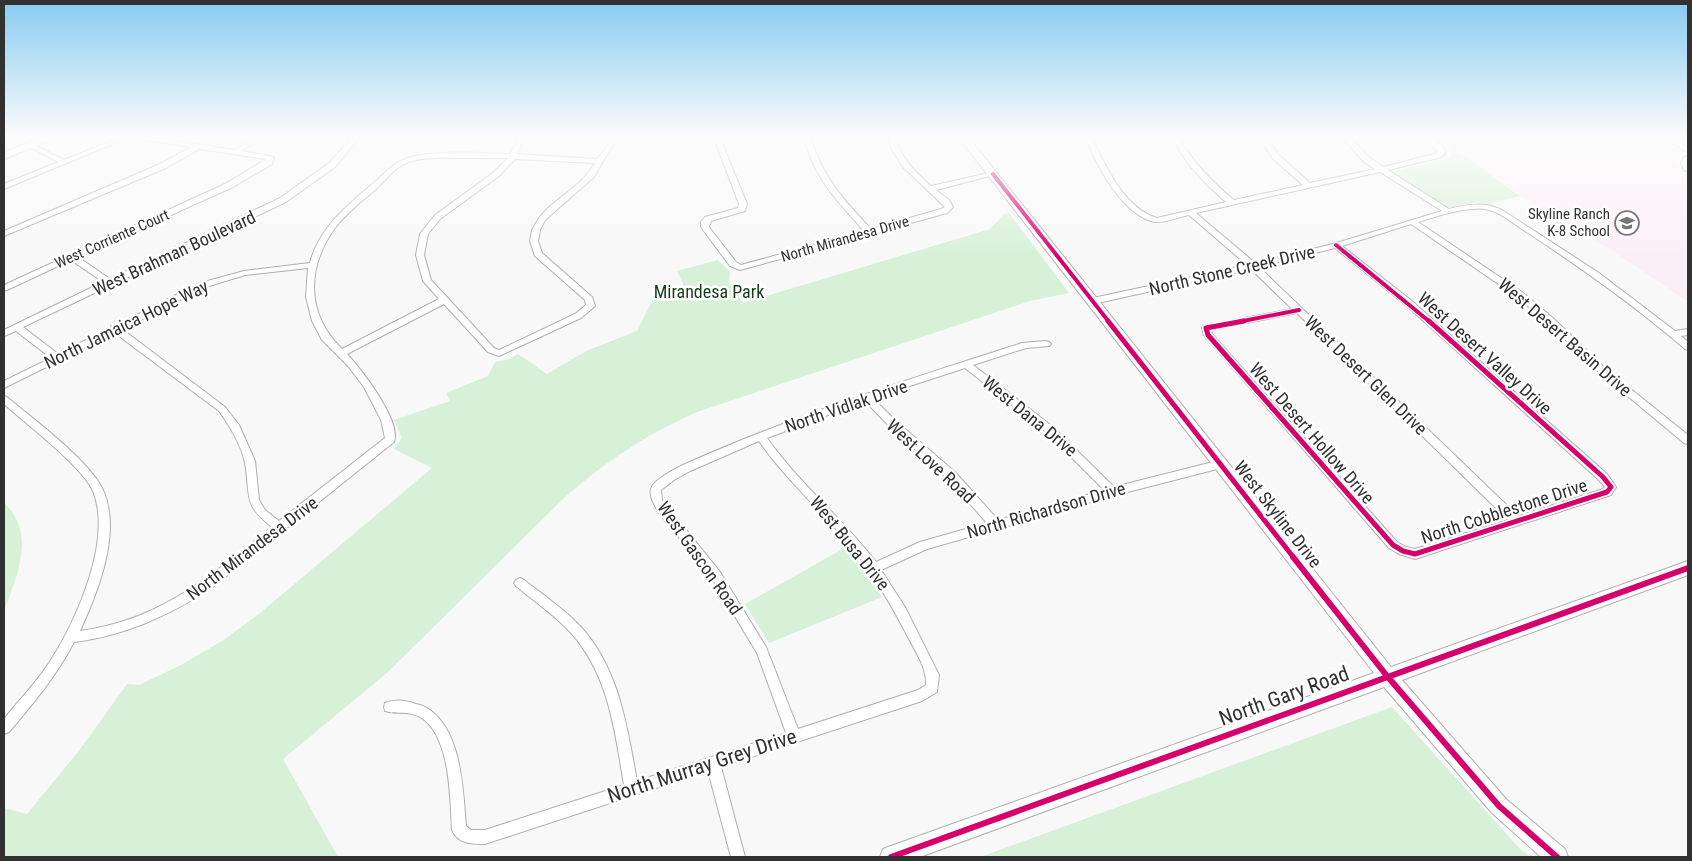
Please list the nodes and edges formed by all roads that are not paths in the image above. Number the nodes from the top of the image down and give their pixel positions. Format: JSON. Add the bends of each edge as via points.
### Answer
{"nodes":[{"id":1,"x":26,"y":178,"type":"edge"},
{"id":2,"x":137,"y":178,"type":"edge"},
{"id":3,"x":242,"y":178,"type":"edge"},
{"id":4,"x":314,"y":178,"type":"edge"},
{"id":5,"x":384,"y":178,"type":"edge"},
{"id":6,"x":490,"y":178,"type":"edge"},
{"id":7,"x":586,"y":178,"type":"edge"},
{"id":8,"x":733,"y":178,"type":"edge"},
{"id":9,"x":823,"y":178,"type":"edge"},
{"id":10,"x":920,"y":178,"type":"edge"},
{"id":11,"x":975,"y":178,"type":"edge"},
{"id":12,"x":996,"y":178,"type":"edge"},
{"id":13,"x":1110,"y":178,"type":"edge"},
{"id":14,"x":1205,"y":178,"type":"edge"},
{"id":15,"x":1299,"y":178,"type":"edge"},
{"id":16,"x":1335,"y":178,"type":"edge"},
{"id":17,"x":1394,"y":178,"type":"edge"},
{"id":18,"x":1307,"y":185,"type":"junction"},
{"id":19,"x":4,"y":187,"type":"edge"},
{"id":20,"x":930,"y":189,"type":"junction"},
{"id":21,"x":1232,"y":203,"type":"junction"},
{"id":22,"x":1449,"y":212,"type":"junction"},
{"id":23,"x":1191,"y":213,"type":"junction"},
{"id":24,"x":1414,"y":223,"type":"junction"},
{"id":25,"x":870,"y":232,"type":"junction"},
{"id":26,"x":4,"y":234,"type":"edge"},
{"id":27,"x":1336,"y":245,"type":"junction"},
{"id":28,"x":72,"y":257,"type":"junction"},
{"id":29,"x":312,"y":265,"type":"junction"},
{"id":30,"x":1253,"y":266,"type":"junction"},
{"id":31,"x":110,"y":283,"type":"junction"},
{"id":32,"x":4,"y":288,"type":"edge"},
{"id":33,"x":443,"y":301,"type":"junction"},
{"id":34,"x":1093,"y":301,"type":"junction"},
{"id":35,"x":1299,"y":310,"type":"junction"},
{"id":36,"x":17,"y":327,"type":"junction"},
{"id":37,"x":114,"y":328,"type":"junction"},
{"id":38,"x":1688,"y":332,"type":"edge"},
{"id":39,"x":4,"y":333,"type":"edge"},
{"id":40,"x":1673,"y":334,"type":"junction"},
{"id":41,"x":1046,"y":344,"type":"dead end"},
{"id":42,"x":1688,"y":347,"type":"edge"},
{"id":43,"x":340,"y":354,"type":"junction"},
{"id":44,"x":56,"y":357,"type":"junction"},
{"id":45,"x":966,"y":364,"type":"junction"},
{"id":46,"x":4,"y":385,"type":"edge"},
{"id":47,"x":868,"y":398,"type":"junction"},
{"id":48,"x":4,"y":399,"type":"edge"},
{"id":49,"x":761,"y":436,"type":"junction"},
{"id":50,"x":1688,"y":440,"type":"edge"},
{"id":51,"x":1221,"y":464,"type":"junction"},
{"id":52,"x":1611,"y":487,"type":"joint"},
{"id":53,"x":656,"y":490,"type":"joint"},
{"id":54,"x":1112,"y":492,"type":"junction"},
{"id":55,"x":1516,"y":521,"type":"junction"},
{"id":56,"x":995,"y":524,"type":"junction"},
{"id":57,"x":280,"y":528,"type":"junction"},
{"id":58,"x":1403,"y":551,"type":"joint"},
{"id":59,"x":874,"y":568,"type":"junction"},
{"id":60,"x":1688,"y":568,"type":"edge"},
{"id":61,"x":520,"y":583,"type":"dead end"},
{"id":62,"x":71,"y":637,"type":"junction"},
{"id":63,"x":1387,"y":676,"type":"junction"},
{"id":64,"x":932,"y":688,"type":"joint"},
{"id":65,"x":390,"y":707,"type":"dead end"},
{"id":66,"x":4,"y":728,"type":"edge"},
{"id":67,"x":794,"y":736,"type":"junction"},
{"id":68,"x":714,"y":764,"type":"junction"},
{"id":69,"x":632,"y":789,"type":"junction"},
{"id":70,"x":738,"y":857,"type":"edge"},
{"id":71,"x":891,"y":857,"type":"edge"},
{"id":72,"x":1557,"y":857,"type":"edge"}],
"edges":[{"from":1,"to":19,"type":"street"},
{"from":2,"to":26,"type":"street"},
{"from":3,"to":28,"type":"street","name":"West Corriente Court"},
{"from":4,"to":31,"type":"street","name":"West Brahman Boulevard","via":[[283,200]]},
{"from":5,"to":29,"type":"street","via":[[334,224]]},
{"from":6,"to":33,"type":"street","via":[[446,208],[426,231],[419,255],[421,269],[426,281]]},
{"from":7,"to":33,"type":"street","via":[[548,212],[533,234],[533,244],[538,254],[589,299],[591,306],[578,316],[499,353],[491,350]]},
{"from":8,"to":25,"type":"street","name":"North Mirandesa Drive","via":[[742,209],[708,219],[705,227],[733,264],[740,268]]},
{"from":9,"to":25,"type":"street"},
{"from":10,"to":20,"type":"street"},
{"from":11,"to":20,"type":"street"},
{"from":12,"to":34,"type":"street","name":"West Skyline Drive"},
{"from":13,"to":23,"type":"street","via":[[1142,215],[1154,220]]},
{"from":14,"to":21,"type":"street"},
{"from":15,"to":18,"type":"street"},
{"from":16,"to":18,"type":"street"},
{"from":17,"to":22,"type":"street"},
{"from":18,"to":21,"type":"street"},
{"from":20,"to":25,"type":"street","name":"North Mirandesa Drive","via":[[949,207]]},
{"from":21,"to":23,"type":"street"},
{"from":22,"to":24,"type":"street","name":"North Stone Creek Drive"},
{"from":22,"to":40,"type":"street","name":"North Stone Creek Drive","via":[[1468,207],[1487,207],[1498,211],[1589,268]]},
{"from":23,"to":30,"type":"street","name":"West Desert Glen Drive"},
{"from":24,"to":27,"type":"street","name":"North Stone Creek Drive"},
{"from":24,"to":50,"type":"street","name":"West Desert Basin Drive","via":[[1519,294],[1603,371]]},
{"from":27,"to":30,"type":"street","name":"North Stone Creek Drive"},
{"from":27,"to":52,"type":"street","name":"West Desert Valley Drive","via":[[1410,304]]},
{"from":28,"to":31,"type":"street"},
{"from":28,"to":32,"type":"street","name":"West Corriente Court"},
{"from":29,"to":37,"type":"street","name":"North Jamaica Hope Way","via":[[223,278],[186,292]]},
{"from":29,"to":43,"type":"street","via":[[309,287],[315,321]]},
{"from":30,"to":34,"type":"street","name":"North Stone Creek Drive"},
{"from":30,"to":35,"type":"street","name":"West Desert Glen Drive"},
{"from":31,"to":36,"type":"street","name":"West Brahman Boulevard"},
{"from":33,"to":43,"type":"street"},
{"from":34,"to":51,"type":"street","name":"West Skyline Drive"},
{"from":35,"to":55,"type":"street","name":"West Desert Glen Drive"},
{"from":35,"to":58,"type":"street","name":"West Desert Hollow Drive","via":[[1206,328],[1208,335],[1366,515],[1393,545]]},
{"from":36,"to":39,"type":"street","name":"West Brahman Boulevard"},
{"from":36,"to":44,"type":"street"},
{"from":37,"to":44,"type":"street","name":"North Jamaica Hope Way"},
{"from":37,"to":57,"type":"street","via":[[222,409],[234,425],[250,462],[254,500],[261,513]]},
{"from":38,"to":40,"type":"street"},
{"from":40,"to":42,"type":"street"},
{"from":41,"to":45,"type":"street","name":"North Vidlak Drive","via":[[1025,345]]},
{"from":43,"to":57,"type":"street","name":"North Mirandesa Drive","via":[[355,368],[378,402],[390,439]]},
{"from":44,"to":46,"type":"street","name":"North Jamaica Hope Way"},
{"from":45,"to":47,"type":"street","name":"North Vidlak Drive"},
{"from":45,"to":54,"type":"street","name":"West Dana Drive","via":[[984,381],[1040,420]]},
{"from":47,"to":49,"type":"street","name":"North Vidlak Drive"},
{"from":47,"to":56,"type":"street","name":"West Love Road","via":[[900,433],[964,487]]},
{"from":48,"to":62,"type":"street","via":[[86,473],[98,492],[104,515],[103,545],[84,608]]},
{"from":49,"to":53,"type":"street","name":"North Vidlak Drive","via":[[682,470],[662,481]]},
{"from":49,"to":59,"type":"street","name":"West Busa Drive","via":[[786,470]]},
{"from":51,"to":54,"type":"street","name":"North Richardson Drive"},
{"from":51,"to":63,"type":"street","name":"West Skyline Drive"},
{"from":52,"to":55,"type":"street","name":"North Cobblestone Drive","via":[[1607,492]]},
{"from":53,"to":67,"type":"street","name":"West Gascon Road","via":[[662,510],[716,574],[762,651]]},
{"from":54,"to":56,"type":"street","name":"North Richardson Drive"},
{"from":55,"to":58,"type":"street","name":"North Cobblestone Drive","via":[[1415,554]]},
{"from":56,"to":59,"type":"street","name":"North Richardson Drive","via":[[924,545]]},
{"from":57,"to":62,"type":"street","name":"North Mirandesa Drive","via":[[205,587],[149,619],[100,634]]},
{"from":59,"to":64,"type":"street","name":"West Busa Drive","via":[[896,600],[933,675]]},
{"from":60,"to":63,"type":"street","name":"North Gary Road"},
{"from":61,"to":69,"type":"street","via":[[575,629],[595,656],[610,686]]},
{"from":62,"to":66,"type":"street","via":[[53,667]]},
{"from":63,"to":71,"type":"street","name":"North Gary Road"},
{"from":63,"to":72,"type":"street","name":"West Skyline Drive","via":[[1499,806]]},
{"from":64,"to":67,"type":"street","name":"North Murray Grey Drive","via":[[922,695]]},
{"from":65,"to":69,"type":"street","name":"North Murray Grey Drive","via":[[410,707],[422,712],[435,724],[454,767],[459,830],[469,837],[485,838]]},
{"from":67,"to":68,"type":"street","name":"North Murray Grey Drive"},
{"from":68,"to":69,"type":"street","name":"North Murray Grey Drive"},
{"from":68,"to":70,"type":"street"}]}
